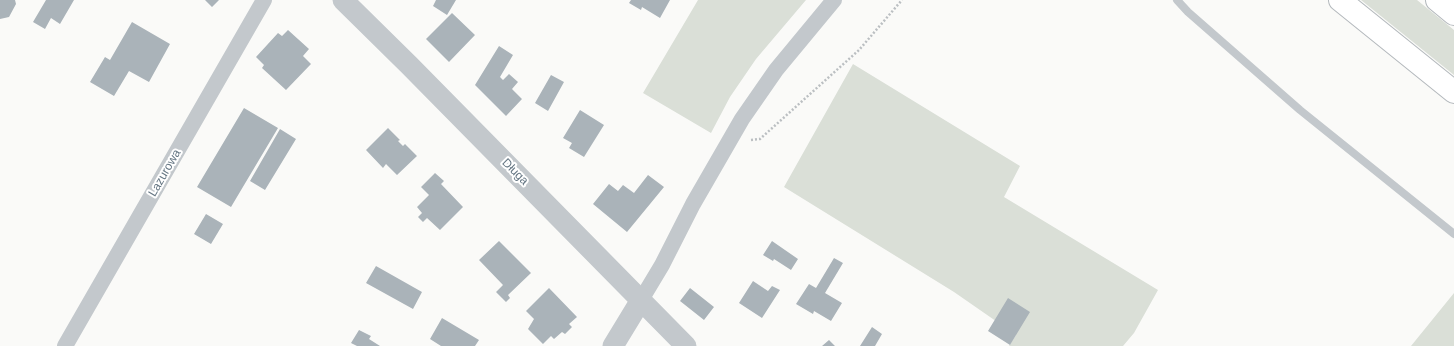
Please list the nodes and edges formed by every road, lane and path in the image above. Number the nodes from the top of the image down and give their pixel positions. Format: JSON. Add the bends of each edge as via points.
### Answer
{"nodes":[{"id":1,"x":264,"y":0,"type":"edge"},
{"id":2,"x":343,"y":0,"type":"edge"},
{"id":3,"x":834,"y":0,"type":"edge"},
{"id":4,"x":902,"y":0,"type":"edge"},
{"id":5,"x":1177,"y":0,"type":"edge"},
{"id":6,"x":1340,"y":0,"type":"edge"},
{"id":7,"x":1437,"y":0,"type":"edge"},
{"id":8,"x":1454,"y":14,"type":"edge"},
{"id":9,"x":1454,"y":92,"type":"edge"},
{"id":10,"x":727,"y":144,"type":"junction"},
{"id":11,"x":1454,"y":234,"type":"edge"},
{"id":12,"x":641,"y":300,"type":"junction"},
{"id":13,"x":65,"y":346,"type":"edge"},
{"id":14,"x":613,"y":346,"type":"edge"},
{"id":15,"x":686,"y":346,"type":"edge"}],
"edges":[{"from":1,"to":13,"type":"street","name":"Lazurowa"},
{"from":2,"to":12,"type":"street","name":"Długa"},
{"from":3,"to":10,"type":"street","via":[[776,70]]},
{"from":4,"to":10,"type":"path","via":[[859,50],[760,139]]},
{"from":5,"to":11,"type":"lane","via":[[1300,110]]},
{"from":6,"to":9,"type":"highway"},
{"from":7,"to":8,"type":"highway"},
{"from":10,"to":12,"type":"street"},
{"from":12,"to":14,"type":"street"},
{"from":12,"to":15,"type":"street","name":"Długa"}]}
